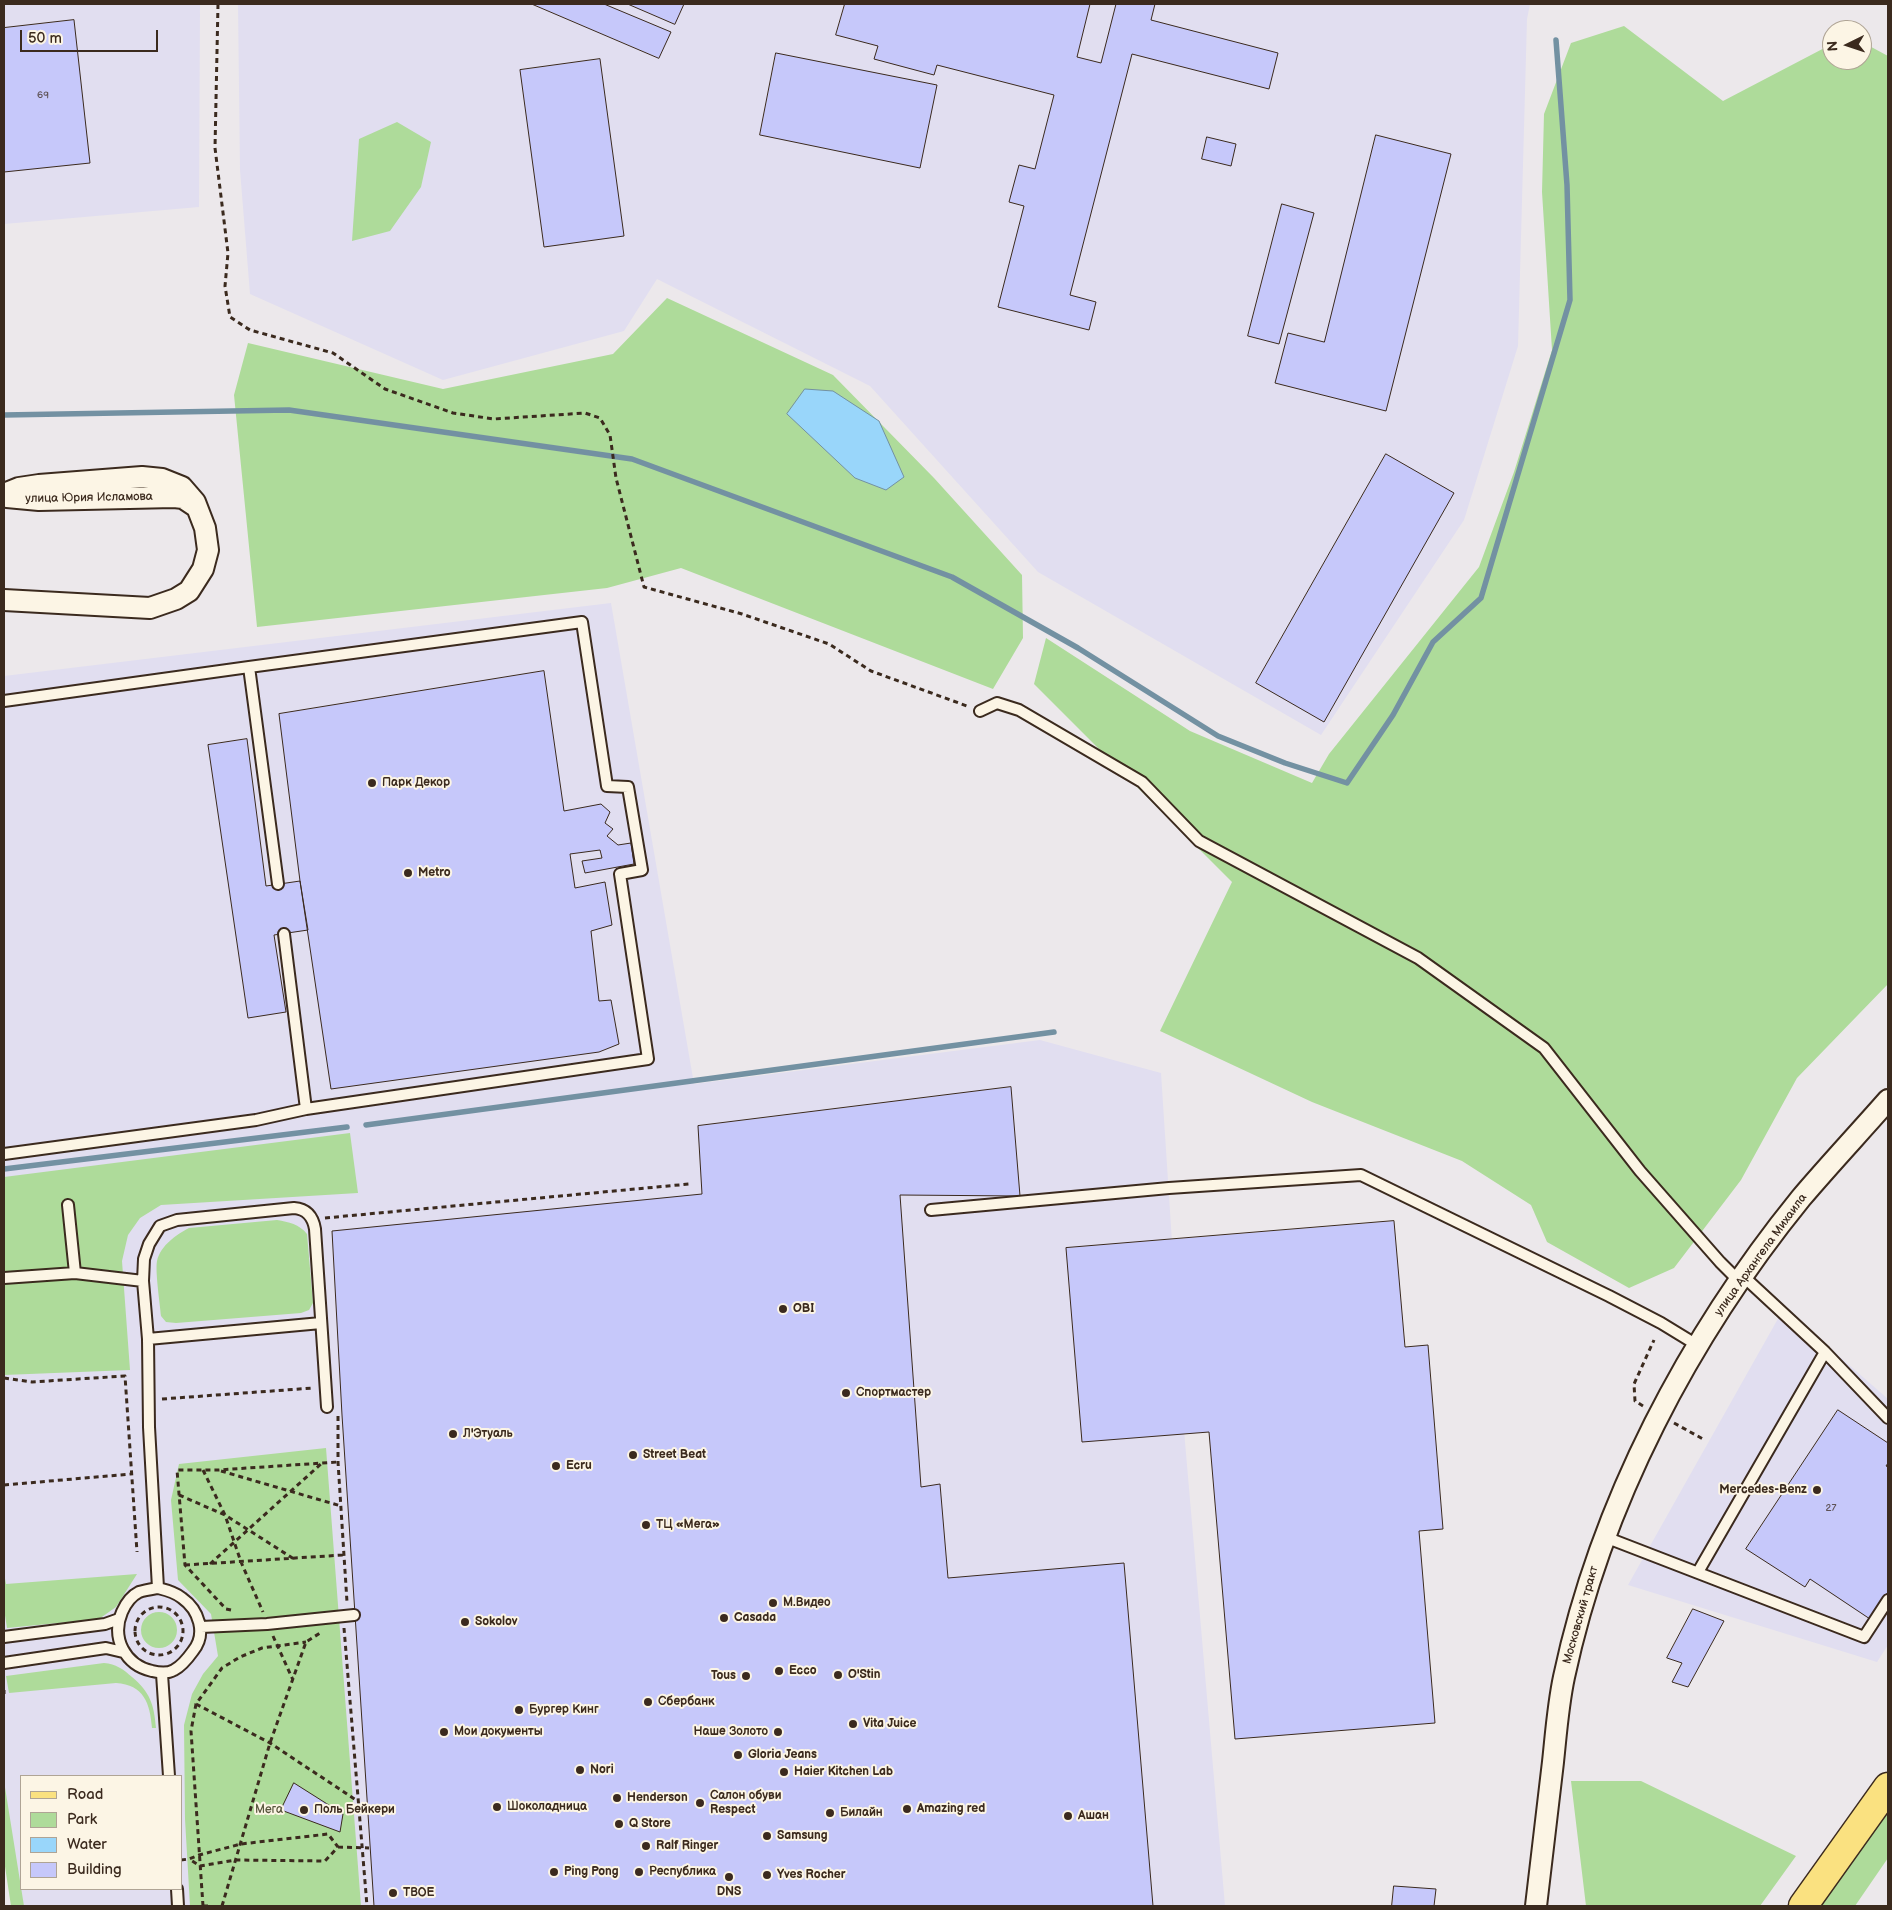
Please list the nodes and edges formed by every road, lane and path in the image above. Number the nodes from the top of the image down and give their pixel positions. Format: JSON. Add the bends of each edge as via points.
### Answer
{"nodes":[{"id":1,"x":218,"y":4,"type":"edge"},
{"id":2,"x":4,"y":495,"type":"edge"},
{"id":3,"x":202,"y":515,"type":"junction"},
{"id":4,"x":4,"y":600,"type":"edge"},
{"id":5,"x":249,"y":667,"type":"junction"},
{"id":6,"x":4,"y":701,"type":"edge"},
{"id":7,"x":980,"y":711,"type":"joint"},
{"id":8,"x":278,"y":884,"type":"dead end"},
{"id":9,"x":284,"y":934,"type":"dead end"},
{"id":10,"x":1888,"y":1100,"type":"edge"},
{"id":11,"x":306,"y":1109,"type":"junction"},
{"id":12,"x":4,"y":1154,"type":"edge"},
{"id":13,"x":689,"y":1184,"type":"dead end"},
{"id":14,"x":68,"y":1204,"type":"dead end"},
{"id":15,"x":932,"y":1210,"type":"dead end"},
{"id":16,"x":325,"y":1218,"type":"dead end"},
{"id":17,"x":75,"y":1274,"type":"junction"},
{"id":18,"x":4,"y":1278,"type":"edge"},
{"id":19,"x":1742,"y":1279,"type":"junction"},
{"id":20,"x":143,"y":1280,"type":"junction"},
{"id":21,"x":321,"y":1323,"type":"junction"},
{"id":22,"x":148,"y":1339,"type":"junction"},
{"id":23,"x":1697,"y":1345,"type":"junction"},
{"id":24,"x":1825,"y":1352,"type":"junction"},
{"id":25,"x":4,"y":1378,"type":"edge"},
{"id":26,"x":326,"y":1387,"type":"junction"},
{"id":27,"x":148,"y":1400,"type":"junction"},
{"id":28,"x":127,"y":1401,"type":"junction"},
{"id":29,"x":327,"y":1407,"type":"dead end"},
{"id":30,"x":338,"y":1415,"type":"dead end"},
{"id":31,"x":1888,"y":1418,"type":"edge"},
{"id":32,"x":338,"y":1462,"type":"junction"},
{"id":33,"x":322,"y":1463,"type":"junction"},
{"id":34,"x":203,"y":1470,"type":"junction"},
{"id":35,"x":218,"y":1470,"type":"junction"},
{"id":36,"x":131,"y":1474,"type":"junction"},
{"id":37,"x":4,"y":1485,"type":"edge"},
{"id":38,"x":290,"y":1492,"type":"junction"},
{"id":39,"x":179,"y":1495,"type":"junction"},
{"id":40,"x":341,"y":1506,"type":"junction"},
{"id":41,"x":225,"y":1515,"type":"junction"},
{"id":42,"x":248,"y":1530,"type":"junction"},
{"id":43,"x":1605,"y":1537,"type":"junction"},
{"id":44,"x":234,"y":1542,"type":"junction"},
{"id":45,"x":137,"y":1552,"type":"dead end"},
{"id":46,"x":343,"y":1555,"type":"junction"},
{"id":47,"x":294,"y":1559,"type":"junction"},
{"id":48,"x":241,"y":1562,"type":"junction"},
{"id":49,"x":209,"y":1564,"type":"junction"},
{"id":50,"x":185,"y":1565,"type":"junction"},
{"id":51,"x":1698,"y":1572,"type":"junction"},
{"id":52,"x":158,"y":1588,"type":"junction"},
{"id":53,"x":1888,"y":1600,"type":"edge"},
{"id":54,"x":338,"y":1604,"type":"dead end"},
{"id":55,"x":347,"y":1604,"type":"junction"},
{"id":56,"x":272,"y":1609,"type":"dead end"},
{"id":57,"x":262,"y":1610,"type":"junction"},
{"id":58,"x":254,"y":1611,"type":"dead end"},
{"id":59,"x":238,"y":1612,"type":"dead end"},
{"id":60,"x":343,"y":1616,"type":"junction"},
{"id":61,"x":354,"y":1616,"type":"dead end"},
{"id":62,"x":119,"y":1618,"type":"junction"},
{"id":63,"x":267,"y":1624,"type":"junction"},
{"id":64,"x":201,"y":1627,"type":"junction"},
{"id":65,"x":135,"y":1633,"type":"joint"},
{"id":66,"x":4,"y":1638,"type":"edge"},
{"id":67,"x":306,"y":1642,"type":"junction"},
{"id":68,"x":278,"y":1646,"type":"junction"},
{"id":69,"x":123,"y":1652,"type":"junction"},
{"id":70,"x":4,"y":1663,"type":"edge"},
{"id":71,"x":162,"y":1674,"type":"junction"},
{"id":72,"x":294,"y":1681,"type":"junction"},
{"id":73,"x":4,"y":1690,"type":"edge"},
{"id":74,"x":4,"y":1694,"type":"edge"},
{"id":75,"x":196,"y":1704,"type":"junction"},
{"id":76,"x":270,"y":1743,"type":"junction"},
{"id":77,"x":169,"y":1775,"type":"edge"},
{"id":78,"x":1888,"y":1787,"type":"edge"},
{"id":79,"x":360,"y":1802,"type":"junction"},
{"id":80,"x":241,"y":1844,"type":"junction"},
{"id":81,"x":363,"y":1846,"type":"junction"},
{"id":82,"x":338,"y":1847,"type":"junction"},
{"id":83,"x":368,"y":1848,"type":"dead end"},
{"id":84,"x":199,"y":1855,"type":"junction"},
{"id":85,"x":189,"y":1859,"type":"junction"},
{"id":86,"x":182,"y":1860,"type":"edge"},
{"id":87,"x":236,"y":1860,"type":"junction"},
{"id":88,"x":200,"y":1866,"type":"junction"},
{"id":89,"x":177,"y":1890,"type":"edge"},
{"id":90,"x":178,"y":1906,"type":"edge"},
{"id":91,"x":203,"y":1906,"type":"edge"},
{"id":92,"x":208,"y":1906,"type":"edge"},
{"id":93,"x":222,"y":1906,"type":"edge"},
{"id":94,"x":367,"y":1906,"type":"edge"},
{"id":95,"x":1536,"y":1906,"type":"edge"},
{"id":96,"x":1804,"y":1906,"type":"edge"}],
"edges":[{"from":1,"to":7,"type":"path","via":[[215,148],[228,253],[225,286],[230,317],[250,330],[333,353],[385,389],[454,413],[494,419],[586,413],[600,418],[610,435],[616,478],[644,587],[742,614],[830,644],[871,671]]},
{"from":2,"to":3,"type":"street","name":"улица Юрия Исламова","via":[[39,500],[174,497],[190,501]]},
{"from":2,"to":3,"type":"street","via":[[19,488],[39,485],[153,478],[182,487],[191,495]]},
{"from":3,"to":4,"type":"street","via":[[208,550],[202,569],[189,590],[176,599],[150,608]]},
{"from":5,"to":6,"type":"lane"},
{"from":5,"to":8,"type":"lane"},
{"from":5,"to":11,"type":"lane","via":[[582,622],[607,786],[628,787],[642,870],[620,874],[648,1060]]},
{"from":7,"to":19,"type":"lane","via":[[997,703],[1019,710],[1134,777],[1199,841],[1418,958],[1544,1048],[1640,1171],[1720,1262]]},
{"from":9,"to":11,"type":"lane"},
{"from":10,"to":19,"type":"street","name":"улица Архангела Михаила","via":[[1802,1197]]},
{"from":11,"to":12,"type":"lane","via":[[256,1120]]},
{"from":13,"to":16,"type":"path"},
{"from":14,"to":17,"type":"lane"},
{"from":15,"to":23,"type":"lane","via":[[1169,1188],[1361,1175],[1609,1296]]},
{"from":17,"to":18,"type":"lane"},
{"from":17,"to":20,"type":"lane"},
{"from":19,"to":23,"type":"street","name":"улица Архангела Михаила"},
{"from":19,"to":24,"type":"lane"},
{"from":20,"to":21,"type":"lane","via":[[144,1259],[160,1226],[177,1220],[303,1209],[314,1224]]},
{"from":20,"to":22,"type":"lane"},
{"from":21,"to":22,"type":"lane"},
{"from":21,"to":26,"type":"lane"},
{"from":22,"to":27,"type":"lane"},
{"from":23,"to":43,"type":"street","name":"Московский тракт","via":[[1631,1471]]},
{"from":24,"to":31,"type":"lane"},
{"from":24,"to":51,"type":"lane"},
{"from":25,"to":28,"type":"path","via":[[32,1382],[125,1376]]},
{"from":26,"to":27,"type":"path"},
{"from":26,"to":29,"type":"lane"},
{"from":27,"to":28,"type":"path"},
{"from":27,"to":52,"type":"lane"},
{"from":28,"to":36,"type":"path"},
{"from":30,"to":32,"type":"path"},
{"from":32,"to":33,"type":"path"},
{"from":32,"to":40,"type":"path"},
{"from":33,"to":35,"type":"path"},
{"from":33,"to":38,"type":"path"},
{"from":34,"to":35,"type":"path"},
{"from":34,"to":39,"type":"path","via":[[177,1470]]},
{"from":34,"to":41,"type":"path"},
{"from":35,"to":38,"type":"path"},
{"from":36,"to":37,"type":"path"},
{"from":36,"to":45,"type":"path"},
{"from":38,"to":40,"type":"path"},
{"from":38,"to":42,"type":"path"},
{"from":39,"to":41,"type":"path"},
{"from":39,"to":50,"type":"path"},
{"from":40,"to":46,"type":"path"},
{"from":41,"to":42,"type":"path"},
{"from":41,"to":44,"type":"path"},
{"from":42,"to":44,"type":"path"},
{"from":42,"to":47,"type":"path"},
{"from":43,"to":51,"type":"lane"},
{"from":43,"to":95,"type":"street","name":"Московский тракт","via":[[1589,1581],[1563,1680]]},
{"from":44,"to":48,"type":"path"},
{"from":44,"to":49,"type":"path"},
{"from":46,"to":47,"type":"path"},
{"from":46,"to":55,"type":"path"},
{"from":47,"to":48,"type":"path"},
{"from":48,"to":49,"type":"path"},
{"from":48,"to":57,"type":"path"},
{"from":49,"to":50,"type":"path"},
{"from":50,"to":59,"type":"path","via":[[226,1609]]},
{"from":51,"to":53,"type":"lane","via":[[1864,1637]]},
{"from":52,"to":62,"type":"lane","via":[[138,1593],[125,1604]]},
{"from":52,"to":64,"type":"lane","via":[[176,1594],[191,1605]]},
{"from":54,"to":55,"type":"path"},
{"from":55,"to":60,"type":"path"},
{"from":56,"to":57,"type":"path"},
{"from":57,"to":58,"type":"path"},
{"from":57,"to":63,"type":"path"},
{"from":60,"to":61,"type":"lane"},
{"from":60,"to":63,"type":"lane"},
{"from":60,"to":67,"type":"path"},
{"from":60,"to":79,"type":"path"},
{"from":62,"to":66,"type":"lane","via":[[105,1624]]},
{"from":62,"to":69,"type":"lane","via":[[118,1635]]},
{"from":63,"to":64,"type":"lane"},
{"from":63,"to":68,"type":"path"},
{"from":64,"to":71,"type":"lane","via":[[199,1641],[183,1664]]},
{"from":65,"to":65,"type":"path","via":[[143,1613],[163,1607],[180,1618],[183,1629],[182,1639],[167,1654],[146,1651]]},
{"from":67,"to":68,"type":"path"},
{"from":67,"to":72,"type":"path"},
{"from":68,"to":72,"type":"path"},
{"from":68,"to":75,"type":"path","via":[[262,1648],[222,1668]]},
{"from":69,"to":70,"type":"lane","via":[[106,1648]]},
{"from":69,"to":71,"type":"lane","via":[[133,1663]]},
{"from":71,"to":77,"type":"lane"},
{"from":72,"to":76,"type":"path"},
{"from":73,"to":74,"type":"path"},
{"from":75,"to":76,"type":"path"},
{"from":75,"to":84,"type":"path","via":[[191,1730]]},
{"from":76,"to":79,"type":"path"},
{"from":76,"to":80,"type":"path"},
{"from":78,"to":96,"type":"main road"},
{"from":79,"to":81,"type":"path"},
{"from":80,"to":82,"type":"path","via":[[328,1834]]},
{"from":80,"to":84,"type":"path"},
{"from":80,"to":87,"type":"path"},
{"from":81,"to":82,"type":"path"},
{"from":81,"to":83,"type":"path"},
{"from":81,"to":94,"type":"path"},
{"from":82,"to":87,"type":"path","via":[[325,1861]]},
{"from":84,"to":85,"type":"path"},
{"from":84,"to":88,"type":"path"},
{"from":85,"to":86,"type":"path"},
{"from":85,"to":88,"type":"path"},
{"from":87,"to":88,"type":"path"},
{"from":87,"to":93,"type":"path"},
{"from":88,"to":91,"type":"path"},
{"from":89,"to":90,"type":"lane"},
{"from":91,"to":92,"type":"path"}]}
